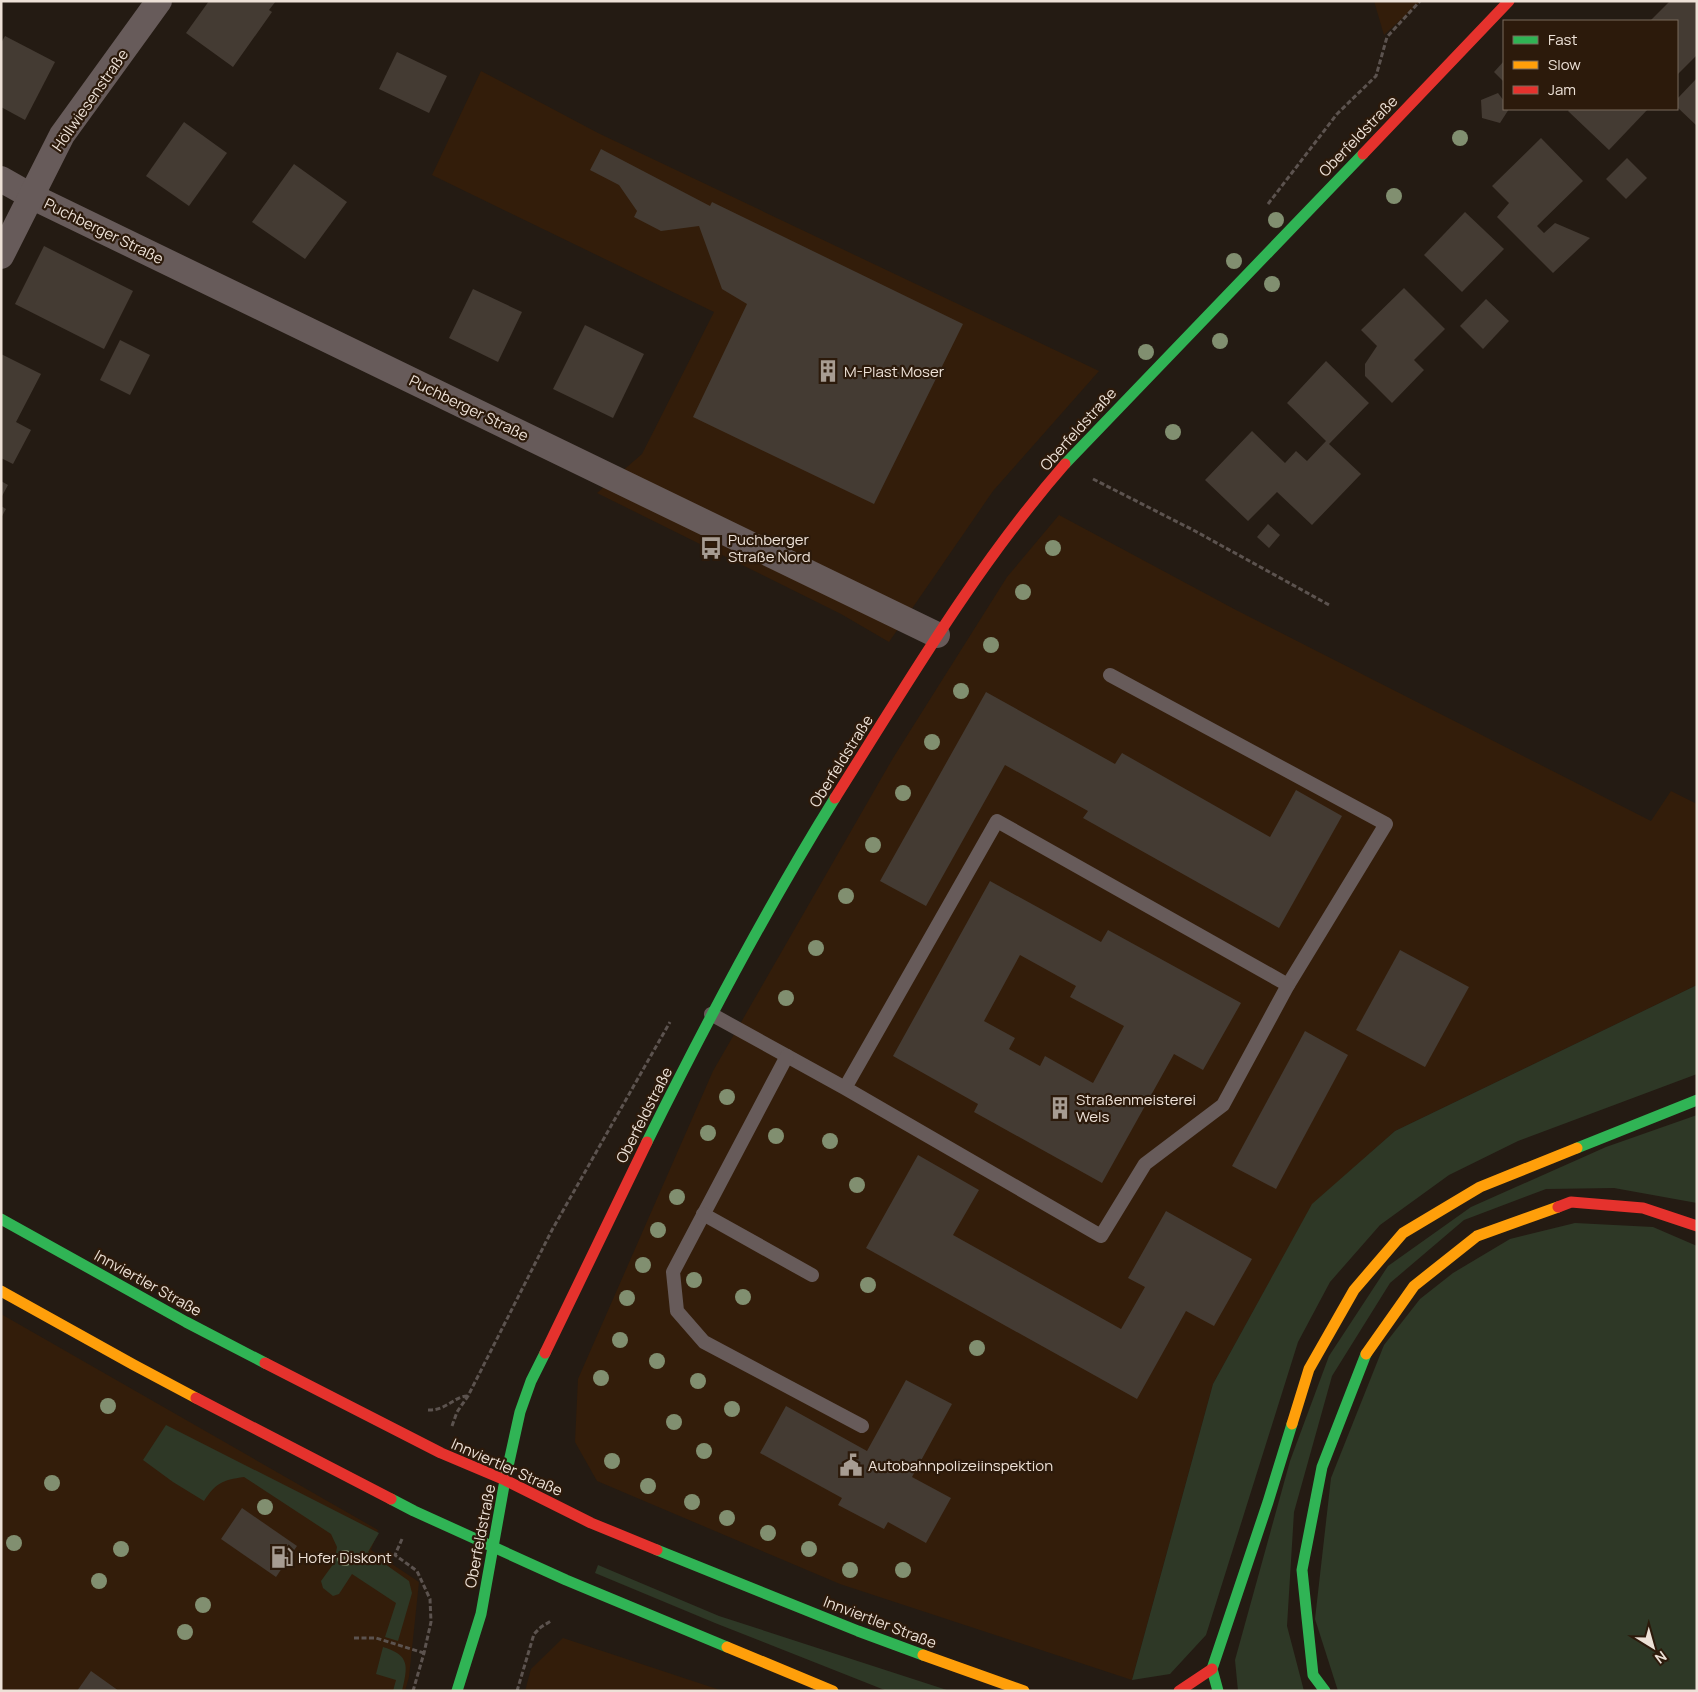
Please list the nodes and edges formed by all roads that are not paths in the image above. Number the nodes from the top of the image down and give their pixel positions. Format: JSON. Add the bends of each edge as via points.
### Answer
{"nodes":[{"id":1,"x":159,"y":1,"type":"edge"},
{"id":2,"x":1508,"y":1,"type":"edge"},
{"id":3,"x":1,"y":179,"type":"edge"},
{"id":4,"x":31,"y":196,"type":"junction"},
{"id":5,"x":1,"y":256,"type":"edge"},
{"id":6,"x":937,"y":635,"type":"junction"},
{"id":7,"x":1110,"y":675,"type":"dead end"},
{"id":8,"x":1288,"y":986,"type":"junction"},
{"id":9,"x":711,"y":1014,"type":"junction"},
{"id":10,"x":787,"y":1056,"type":"junction"},
{"id":11,"x":845,"y":1088,"type":"junction"},
{"id":12,"x":1697,"y":1100,"type":"edge"},
{"id":13,"x":703,"y":1214,"type":"junction"},
{"id":14,"x":1,"y":1219,"type":"edge"},
{"id":15,"x":1697,"y":1226,"type":"edge"},
{"id":16,"x":812,"y":1274,"type":"dead end"},
{"id":17,"x":1,"y":1291,"type":"edge"},
{"id":18,"x":862,"y":1426,"type":"dead end"},
{"id":19,"x":505,"y":1480,"type":"junction"},
{"id":20,"x":492,"y":1547,"type":"junction"},
{"id":21,"x":1212,"y":1669,"type":"junction"},
{"id":22,"x":457,"y":1691,"type":"edge"},
{"id":23,"x":833,"y":1691,"type":"edge"},
{"id":24,"x":1024,"y":1691,"type":"edge"},
{"id":25,"x":1179,"y":1691,"type":"edge"},
{"id":26,"x":1218,"y":1691,"type":"edge"},
{"id":27,"x":1325,"y":1691,"type":"edge"}],
"edges":[{"from":1,"to":4,"type":"street","name":"Höllwiesenstraße","via":[[62,135]]},
{"from":2,"to":6,"type":"main road","name":"Oberfeldstraße","via":[[1064,465],[999,547]]},
{"from":3,"to":4,"type":"street","name":"Puchberger Straße"},
{"from":4,"to":5,"type":"street","name":"Höllwiesenstraße"},
{"from":4,"to":6,"type":"street","name":"Puchberger Straße"},
{"from":6,"to":9,"type":"main road","name":"Oberfeldstraße","via":[[804,848]]},
{"from":7,"to":8,"type":"lane","via":[[1386,824]]},
{"from":8,"to":11,"type":"lane","via":[[1223,1105],[1145,1164],[1101,1236]]},
{"from":8,"to":11,"type":"lane","via":[[997,821]]},
{"from":9,"to":10,"type":"lane"},
{"from":9,"to":19,"type":"main road","name":"Oberfeldstraße","via":[[531,1381],[520,1412]]},
{"from":10,"to":11,"type":"lane"},
{"from":10,"to":13,"type":"lane"},
{"from":12,"to":21,"type":"main road","via":[[1480,1187],[1403,1233],[1378,1261],[1354,1290],[1309,1369]]},
{"from":13,"to":16,"type":"lane"},
{"from":13,"to":18,"type":"lane","via":[[673,1272],[677,1311],[704,1342]]},
{"from":14,"to":19,"type":"main road","name":"Innviertler Straße","via":[[186,1322],[440,1453]]},
{"from":15,"to":27,"type":"main road","via":[[1643,1208],[1571,1202],[1476,1236],[1414,1286],[1367,1350],[1322,1467],[1302,1570],[1313,1675]]},
{"from":17,"to":20,"type":"main road","via":[[134,1365],[397,1502]]},
{"from":19,"to":20,"type":"main road","name":"Oberfeldstraße"},
{"from":19,"to":24,"type":"main road","name":"Innviertler Straße","via":[[591,1523],[858,1631]]},
{"from":20,"to":22,"type":"main road","name":"Oberfeldstraße","via":[[481,1614]]},
{"from":20,"to":23,"type":"main road"},
{"from":21,"to":25,"type":"main road"},
{"from":21,"to":26,"type":"main road"}]}
